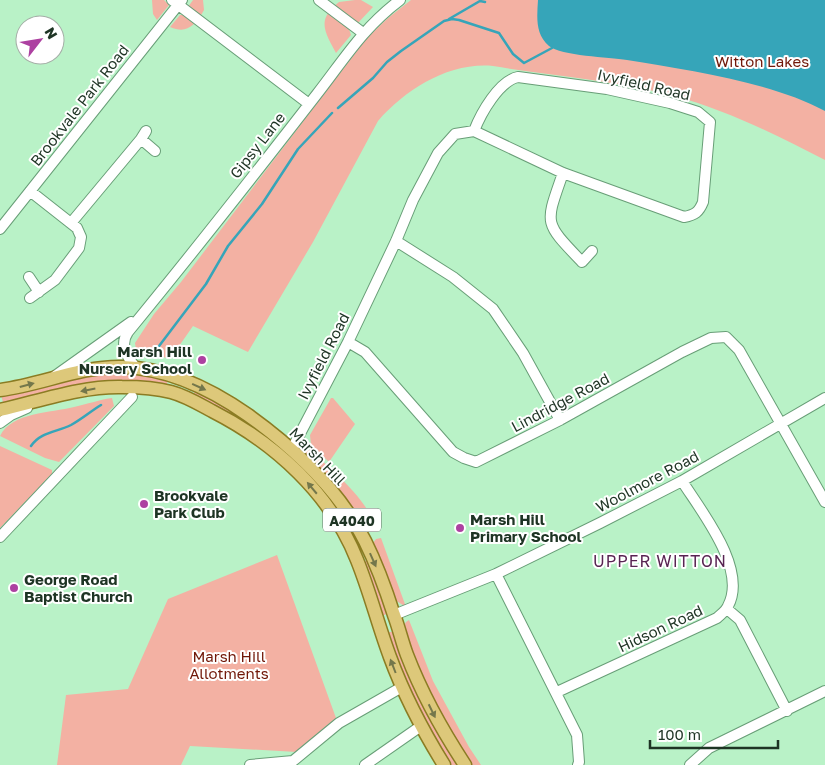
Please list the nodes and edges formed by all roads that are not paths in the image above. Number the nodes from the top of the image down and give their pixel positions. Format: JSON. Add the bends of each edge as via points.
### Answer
{"nodes":[{"id":1,"x":319,"y":0,"type":"edge"},
{"id":2,"x":400,"y":0,"type":"edge"},
{"id":3,"x":178,"y":2,"type":"edge"},
{"id":4,"x":363,"y":33,"type":"junction"},
{"id":5,"x":309,"y":104,"type":"junction"},
{"id":6,"x":474,"y":131,"type":"junction"},
{"id":7,"x":155,"y":151,"type":"dead end"},
{"id":8,"x":563,"y":173,"type":"junction"},
{"id":9,"x":30,"y":191,"type":"junction"},
{"id":10,"x":71,"y":223,"type":"junction"},
{"id":11,"x":0,"y":229,"type":"edge"},
{"id":12,"x":396,"y":241,"type":"junction"},
{"id":13,"x":592,"y":251,"type":"dead end"},
{"id":14,"x":29,"y":277,"type":"dead end"},
{"id":15,"x":142,"y":315,"type":"junction"},
{"id":16,"x":348,"y":342,"type":"junction"},
{"id":17,"x":136,"y":368,"type":"junction"},
{"id":18,"x":52,"y":378,"type":"junction"},
{"id":19,"x":0,"y":390,"type":"edge"},
{"id":20,"x":53,"y":397,"type":"junction"},
{"id":21,"x":132,"y":397,"type":"dead end"},
{"id":22,"x":825,"y":398,"type":"edge"},
{"id":23,"x":0,"y":410,"type":"edge"},
{"id":24,"x":560,"y":420,"type":"junction"},
{"id":25,"x":0,"y":423,"type":"edge"},
{"id":26,"x":781,"y":424,"type":"junction"},
{"id":27,"x":292,"y":449,"type":"junction"},
{"id":28,"x":682,"y":481,"type":"junction"},
{"id":29,"x":825,"y":502,"type":"edge"},
{"id":30,"x":0,"y":537,"type":"edge"},
{"id":31,"x":496,"y":574,"type":"junction"},
{"id":32,"x":727,"y":609,"type":"junction"},
{"id":33,"x":394,"y":615,"type":"junction"},
{"id":34,"x":378,"y":623,"type":"junction"},
{"id":35,"x":402,"y":687,"type":"junction"},
{"id":36,"x":825,"y":691,"type":"edge"},
{"id":37,"x":557,"y":692,"type":"junction"},
{"id":38,"x":787,"y":711,"type":"junction"},
{"id":39,"x":421,"y":726,"type":"junction"},
{"id":40,"x":250,"y":765,"type":"edge"},
{"id":41,"x":365,"y":765,"type":"edge"},
{"id":42,"x":444,"y":765,"type":"edge"},
{"id":43,"x":465,"y":765,"type":"edge"},
{"id":44,"x":578,"y":765,"type":"edge"},
{"id":45,"x":690,"y":765,"type":"edge"}],
"edges":[{"from":1,"to":4,"type":"street"},
{"from":2,"to":4,"type":"street","name":"Gipsy Lane"},
{"from":3,"to":5,"type":"street"},
{"from":3,"to":9,"type":"street","name":"Brookvale Park Road"},
{"from":4,"to":5,"type":"street","name":"Gipsy Lane"},
{"from":5,"to":15,"type":"street","name":"Gipsy Lane"},
{"from":6,"to":8,"type":"street","name":"Ivyfield Road"},
{"from":6,"to":8,"type":"street","name":"Ivyfield Road","via":[[499,88],[518,77],[670,103],[698,112],[710,122],[703,202],[694,215],[684,217]]},
{"from":6,"to":12,"type":"street","name":"Ivyfield Road","via":[[455,134],[438,153]]},
{"from":7,"to":10,"type":"street","via":[[144,135]]},
{"from":8,"to":13,"type":"street","via":[[550,210],[550,224],[582,262]]},
{"from":9,"to":10,"type":"street"},
{"from":9,"to":11,"type":"street","name":"Brookvale Park Road"},
{"from":10,"to":14,"type":"street","via":[[80,232],[79,248],[58,277],[34,295]]},
{"from":12,"to":16,"type":"street","name":"Ivyfield Road"},
{"from":12,"to":24,"type":"street","via":[[453,277],[493,309],[523,353]]},
{"from":15,"to":17,"type":"street","name":"Gipsy Lane","via":[[124,338],[124,350]]},
{"from":15,"to":18,"type":"street","name":"Gipsy Lane"},
{"from":16,"to":24,"type":"street","name":"Lindridge Road","via":[[365,352],[452,452],[464,458],[476,462],[482,460]]},
{"from":16,"to":27,"type":"street","name":"Ivyfield Road"},
{"from":17,"to":18,"type":"main road","name":"Marsh Hill","number":"A4040","via":[[106,368]]},
{"from":17,"to":27,"type":"main road","name":"Marsh Hill","number":"A4040","one_way":true,"via":[[174,375],[211,392]]},
{"from":19,"to":18,"type":"main road","name":"Marsh Hill","number":"A4040","one_way":true},
{"from":20,"to":23,"type":"main road","name":"Marsh Hill","number":"A4040"},
{"from":20,"to":25,"type":"street"},
{"from":34,"to":20,"type":"main road","name":"Marsh Hill","number":"A4040","one_way":true,"via":[[357,560],[337,521],[306,481],[261,440],[230,420],[171,392],[124,386]]},
{"from":21,"to":30,"type":"street"},
{"from":22,"to":26,"type":"street","name":"Woolmore Road"},
{"from":24,"to":26,"type":"street","name":"Lindridge Road","via":[[682,352],[711,338],[726,337],[739,350]]},
{"from":26,"to":28,"type":"street","name":"Woolmore Road"},
{"from":26,"to":29,"type":"street","name":"Lindridge Road"},
{"from":27,"to":33,"type":"main road","name":"Marsh Hill","number":"A4040","one_way":true,"via":[[347,512],[375,563]]},
{"from":28,"to":31,"type":"street","name":"Woolmore Road"},
{"from":28,"to":32,"type":"street","via":[[724,548],[733,587]]},
{"from":31,"to":33,"type":"street","name":"Woolmore Road"},
{"from":31,"to":37,"type":"street"},
{"from":32,"to":37,"type":"street","name":"Hidson Road","via":[[717,618]]},
{"from":32,"to":38,"type":"street","via":[[740,620]]},
{"from":33,"to":34,"type":"main road"},
{"from":33,"to":43,"type":"main road","name":"Marsh Hill","number":"A4040","one_way":true,"via":[[406,654],[426,700]]},
{"from":35,"to":34,"type":"main road","name":"Marsh Hill","number":"A4040","one_way":true},
{"from":35,"to":39,"type":"main road","name":"Marsh Hill","number":"A4040"},
{"from":35,"to":40,"type":"street","via":[[339,722],[293,761]]},
{"from":36,"to":38,"type":"street"},
{"from":37,"to":44,"type":"street","via":[[578,735]]},
{"from":38,"to":45,"type":"street","via":[[709,748]]},
{"from":39,"to":41,"type":"street"},
{"from":39,"to":42,"type":"main road","name":"Marsh Hill","number":"A4040"}]}
